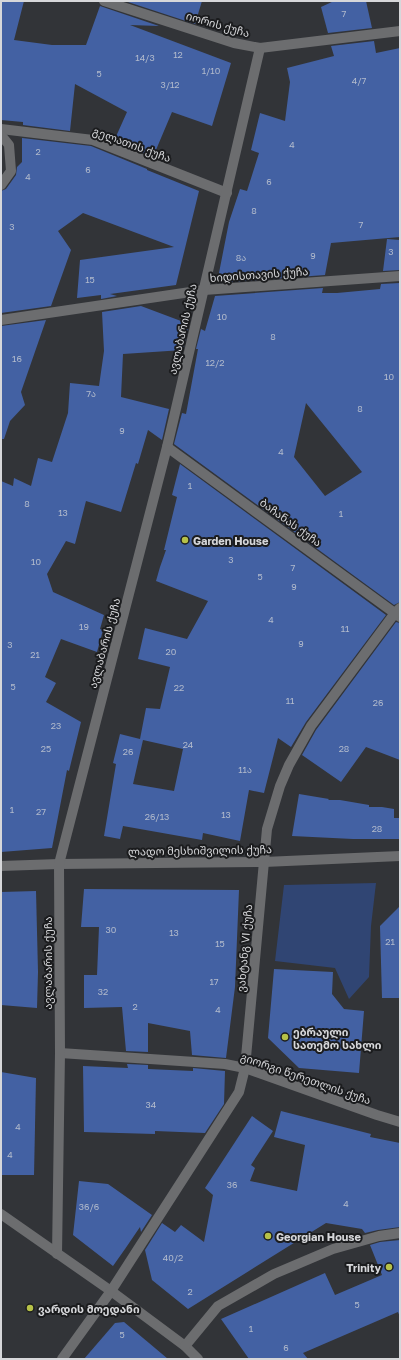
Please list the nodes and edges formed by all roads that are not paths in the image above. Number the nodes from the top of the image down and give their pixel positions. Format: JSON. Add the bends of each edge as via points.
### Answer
{"nodes":[{"id":1,"x":104,"y":1,"type":"edge"},
{"id":2,"x":400,"y":31,"type":"edge"},
{"id":3,"x":260,"y":48,"type":"junction"},
{"id":4,"x":1,"y":129,"type":"edge"},
{"id":5,"x":1,"y":135,"type":"edge"},
{"id":6,"x":1,"y":184,"type":"edge"},
{"id":7,"x":227,"y":193,"type":"junction"},
{"id":8,"x":400,"y":276,"type":"edge"},
{"id":9,"x":204,"y":290,"type":"junction"},
{"id":10,"x":1,"y":320,"type":"edge"},
{"id":11,"x":167,"y":447,"type":"junction"},
{"id":12,"x":398,"y":613,"type":"edge"},
{"id":13,"x":400,"y":856,"type":"edge"},
{"id":14,"x":264,"y":862,"type":"junction"},
{"id":15,"x":59,"y":864,"type":"junction"},
{"id":16,"x":1,"y":866,"type":"edge"},
{"id":17,"x":60,"y":1053,"type":"junction"},
{"id":18,"x":245,"y":1068,"type":"junction"},
{"id":19,"x":400,"y":1122,"type":"edge"},
{"id":20,"x":1,"y":1214,"type":"edge"},
{"id":21,"x":400,"y":1233,"type":"edge"},
{"id":22,"x":57,"y":1254,"type":"junction"},
{"id":23,"x":111,"y":1291,"type":"junction"},
{"id":24,"x":185,"y":1346,"type":"junction"},
{"id":25,"x":62,"y":1359,"type":"edge"},
{"id":26,"x":198,"y":1359,"type":"edge"}],
"edges":[{"from":1,"to":3,"type":"street","name":"იორის ქუჩა"},
{"from":2,"to":3,"type":"street","name":"იორის ქუჩა"},
{"from":3,"to":7,"type":"street","name":"ავლაბარის ქუჩა"},
{"from":4,"to":7,"type":"street","name":"გელათის ქუჩა","via":[[93,140]]},
{"from":5,"to":6,"type":"street","via":[[9,145],[11,171]]},
{"from":7,"to":9,"type":"street","name":"ავლაბარის ქუჩა"},
{"from":8,"to":9,"type":"street","name":"ხიდისთავის ქუჩა"},
{"from":9,"to":10,"type":"street","name":"ხიდისთავის ქუჩა"},
{"from":9,"to":11,"type":"street","name":"ავლაბარის ქუჩა"},
{"from":11,"to":12,"type":"street","name":"ბაჩანას ქუჩა"},
{"from":11,"to":15,"type":"street","name":"ავლაბარის ქუჩა"},
{"from":12,"to":14,"type":"street","name":"ვახტანგ VI ქუჩა","via":[[311,726],[289,765],[267,830]]},
{"from":13,"to":14,"type":"street","name":"ლადო მესხიშვილის ქუჩა"},
{"from":14,"to":15,"type":"street","name":"ლადო მესხიშვილის ქუჩა"},
{"from":14,"to":18,"type":"street","name":"ვახტანგ VI ქუჩა"},
{"from":15,"to":16,"type":"street","name":"ლადო მესხიშვილის ქუჩა"},
{"from":15,"to":17,"type":"street","name":"ავლაბარის ქუჩა"},
{"from":17,"to":18,"type":"street","name":"გიორგი წერეთლის ქუჩა","via":[[225,1064]]},
{"from":17,"to":22,"type":"street","name":"ავლაბარის ქუჩა"},
{"from":18,"to":19,"type":"street","name":"გიორგი წერეთლის ქუჩა"},
{"from":18,"to":23,"type":"street","name":"ვახტანგ VI ქუჩა","via":[[239,1092]]},
{"from":20,"to":22,"type":"street"},
{"from":21,"to":24,"type":"street","via":[[333,1249],[274,1274],[218,1306]]},
{"from":22,"to":23,"type":"street"},
{"from":23,"to":24,"type":"street"},
{"from":23,"to":25,"type":"street"},
{"from":24,"to":26,"type":"street"}]}
